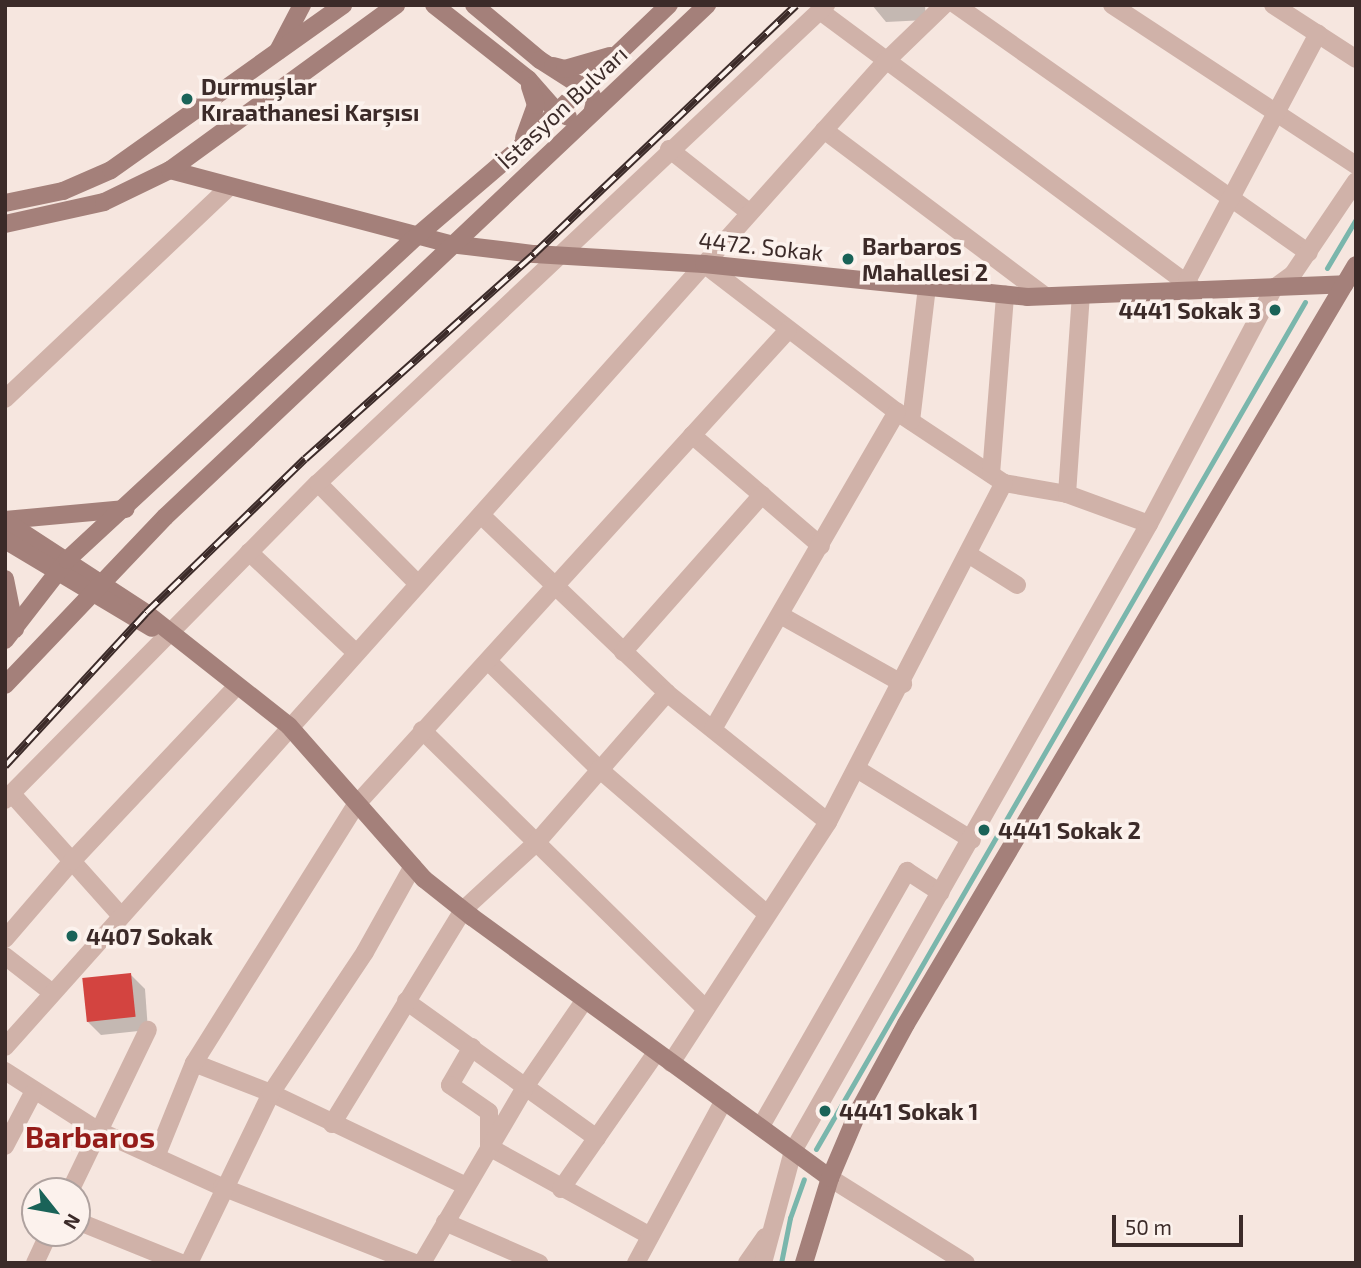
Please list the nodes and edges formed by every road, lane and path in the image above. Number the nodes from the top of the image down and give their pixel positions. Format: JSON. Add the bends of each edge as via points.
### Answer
{"nodes":[{"id":1,"x":302,"y":5,"type":"edge"},
{"id":2,"x":343,"y":5,"type":"edge"},
{"id":3,"x":396,"y":5,"type":"edge"},
{"id":4,"x":434,"y":5,"type":"edge"},
{"id":5,"x":474,"y":5,"type":"edge"},
{"id":6,"x":669,"y":5,"type":"edge"},
{"id":7,"x":707,"y":5,"type":"edge"},
{"id":8,"x":944,"y":5,"type":"edge"},
{"id":9,"x":956,"y":5,"type":"edge"},
{"id":10,"x":1112,"y":5,"type":"edge"},
{"id":11,"x":1273,"y":5,"type":"edge"},
{"id":12,"x":823,"y":8,"type":"edge"},
{"id":13,"x":1318,"y":34,"type":"junction"},
{"id":14,"x":619,"y":53,"type":"junction"},
{"id":15,"x":275,"y":57,"type":"junction"},
{"id":16,"x":1356,"y":59,"type":"edge"},
{"id":17,"x":540,"y":60,"type":"junction"},
{"id":18,"x":885,"y":62,"type":"junction"},
{"id":19,"x":528,"y":79,"type":"junction"},
{"id":20,"x":582,"y":85,"type":"junction"},
{"id":21,"x":557,"y":112,"type":"junction"},
{"id":22,"x":1274,"y":112,"type":"junction"},
{"id":23,"x":592,"y":113,"type":"junction"},
{"id":24,"x":824,"y":130,"type":"junction"},
{"id":25,"x":669,"y":149,"type":"junction"},
{"id":26,"x":515,"y":152,"type":"junction"},
{"id":27,"x":1356,"y":165,"type":"edge"},
{"id":28,"x":170,"y":170,"type":"junction"},
{"id":29,"x":1356,"y":181,"type":"edge"},
{"id":30,"x":228,"y":188,"type":"junction"},
{"id":31,"x":1232,"y":198,"type":"junction"},
{"id":32,"x":5,"y":203,"type":"edge"},
{"id":33,"x":750,"y":213,"type":"junction"},
{"id":34,"x":5,"y":224,"type":"edge"},
{"id":35,"x":417,"y":236,"type":"junction"},
{"id":36,"x":450,"y":244,"type":"junction"},
{"id":37,"x":1309,"y":253,"type":"junction"},
{"id":38,"x":556,"y":255,"type":"junction"},
{"id":39,"x":704,"y":264,"type":"junction"},
{"id":40,"x":1356,"y":265,"type":"edge"},
{"id":41,"x":1350,"y":284,"type":"edge"},
{"id":42,"x":1192,"y":285,"type":"junction"},
{"id":43,"x":927,"y":287,"type":"junction"},
{"id":44,"x":1273,"y":288,"type":"junction"},
{"id":45,"x":1005,"y":295,"type":"junction"},
{"id":46,"x":1081,"y":295,"type":"junction"},
{"id":47,"x":1045,"y":296,"type":"junction"},
{"id":48,"x":788,"y":330,"type":"junction"},
{"id":49,"x":5,"y":399,"type":"edge"},
{"id":50,"x":904,"y":417,"type":"junction"},
{"id":51,"x":692,"y":435,"type":"junction"},
{"id":52,"x":998,"y":479,"type":"junction"},
{"id":53,"x":318,"y":482,"type":"junction"},
{"id":54,"x":1067,"y":494,"type":"junction"},
{"id":55,"x":762,"y":495,"type":"junction"},
{"id":56,"x":126,"y":509,"type":"junction"},
{"id":57,"x":481,"y":515,"type":"junction"},
{"id":58,"x":5,"y":520,"type":"edge"},
{"id":59,"x":1149,"y":524,"type":"junction"},
{"id":60,"x":5,"y":540,"type":"edge"},
{"id":61,"x":821,"y":545,"type":"junction"},
{"id":62,"x":249,"y":552,"type":"junction"},
{"id":63,"x":968,"y":554,"type":"junction"},
{"id":64,"x":62,"y":566,"type":"junction"},
{"id":65,"x":5,"y":579,"type":"edge"},
{"id":66,"x":418,"y":584,"type":"junction"},
{"id":67,"x":1017,"y":585,"type":"dead end"},
{"id":68,"x":97,"y":588,"type":"junction"},
{"id":69,"x":555,"y":589,"type":"junction"},
{"id":70,"x":782,"y":616,"type":"junction"},
{"id":71,"x":10,"y":634,"type":"edge"},
{"id":72,"x":168,"y":635,"type":"junction"},
{"id":73,"x":623,"y":652,"type":"junction"},
{"id":74,"x":356,"y":653,"type":"junction"},
{"id":75,"x":490,"y":663,"type":"junction"},
{"id":76,"x":903,"y":684,"type":"junction"},
{"id":77,"x":5,"y":685,"type":"edge"},
{"id":78,"x":236,"y":687,"type":"junction"},
{"id":79,"x":667,"y":693,"type":"junction"},
{"id":80,"x":289,"y":726,"type":"junction"},
{"id":81,"x":713,"y":729,"type":"junction"},
{"id":82,"x":422,"y":730,"type":"junction"},
{"id":83,"x":599,"y":769,"type":"junction"},
{"id":84,"x":857,"y":769,"type":"junction"},
{"id":85,"x":8,"y":797,"type":"edge"},
{"id":86,"x":356,"y":804,"type":"junction"},
{"id":87,"x":828,"y":822,"type":"junction"},
{"id":88,"x":972,"y":840,"type":"junction"},
{"id":89,"x":537,"y":842,"type":"junction"},
{"id":90,"x":72,"y":861,"type":"junction"},
{"id":91,"x":413,"y":866,"type":"junction"},
{"id":92,"x":941,"y":893,"type":"junction"},
{"id":93,"x":463,"y":910,"type":"junction"},
{"id":94,"x":767,"y":914,"type":"junction"},
{"id":95,"x":121,"y":916,"type":"junction"},
{"id":96,"x":5,"y":939,"type":"edge"},
{"id":97,"x":5,"y":956,"type":"edge"},
{"id":98,"x":51,"y":992,"type":"junction"},
{"id":99,"x":406,"y":1001,"type":"junction"},
{"id":100,"x":584,"y":1001,"type":"junction"},
{"id":101,"x":706,"y":1009,"type":"junction"},
{"id":102,"x":148,"y":1030,"type":"dead end"},
{"id":103,"x":7,"y":1042,"type":"edge"},
{"id":104,"x":472,"y":1047,"type":"junction"},
{"id":105,"x":664,"y":1058,"type":"junction"},
{"id":106,"x":194,"y":1063,"type":"junction"},
{"id":107,"x":5,"y":1071,"type":"edge"},
{"id":108,"x":527,"y":1084,"type":"junction"},
{"id":109,"x":33,"y":1093,"type":"junction"},
{"id":110,"x":271,"y":1093,"type":"junction"},
{"id":111,"x":724,"y":1100,"type":"junction"},
{"id":112,"x":332,"y":1124,"type":"junction"},
{"id":113,"x":761,"y":1126,"type":"junction"},
{"id":114,"x":99,"y":1131,"type":"junction"},
{"id":115,"x":597,"y":1138,"type":"junction"},
{"id":116,"x":5,"y":1146,"type":"edge"},
{"id":117,"x":489,"y":1147,"type":"junction"},
{"id":118,"x":793,"y":1151,"type":"junction"},
{"id":119,"x":156,"y":1157,"type":"junction"},
{"id":120,"x":77,"y":1177,"type":"edge"},
{"id":121,"x":830,"y":1178,"type":"junction"},
{"id":122,"x":466,"y":1186,"type":"junction"},
{"id":123,"x":222,"y":1187,"type":"junction"},
{"id":124,"x":562,"y":1189,"type":"junction"},
{"id":125,"x":445,"y":1222,"type":"junction"},
{"id":126,"x":91,"y":1227,"type":"edge"},
{"id":127,"x":769,"y":1231,"type":"junction"},
{"id":128,"x":650,"y":1236,"type":"junction"},
{"id":129,"x":42,"y":1247,"type":"edge"},
{"id":130,"x":35,"y":1263,"type":"edge"},
{"id":131,"x":181,"y":1263,"type":"edge"},
{"id":132,"x":189,"y":1263,"type":"edge"},
{"id":133,"x":415,"y":1263,"type":"edge"},
{"id":134,"x":422,"y":1263,"type":"edge"},
{"id":135,"x":540,"y":1263,"type":"edge"},
{"id":136,"x":636,"y":1263,"type":"edge"},
{"id":137,"x":747,"y":1263,"type":"edge"},
{"id":138,"x":763,"y":1263,"type":"edge"},
{"id":139,"x":804,"y":1263,"type":"edge"},
{"id":140,"x":966,"y":1263,"type":"edge"}],
"edges":[{"from":1,"to":15,"type":"street"},
{"from":2,"to":15,"type":"street"},
{"from":3,"to":28,"type":"street"},
{"from":4,"to":19,"type":"street"},
{"from":5,"to":17,"type":"street"},
{"from":6,"to":14,"type":"street","name":"İstasyon Bulvarı"},
{"from":7,"to":23,"type":"street","name":"İstasyon Bulvarı"},
{"from":8,"to":18,"type":"street"},
{"from":9,"to":31,"type":"street"},
{"from":10,"to":22,"type":"street"},
{"from":11,"to":13,"type":"street"},
{"from":12,"to":18,"type":"street"},
{"from":12,"to":25,"type":"street"},
{"from":13,"to":16,"type":"street"},
{"from":13,"to":22,"type":"street"},
{"from":14,"to":17,"type":"street","via":[[565,69]]},
{"from":14,"to":20,"type":"street","name":"İstasyon Bulvarı"},
{"from":15,"to":32,"type":"street","via":[[111,170],[63,191]]},
{"from":17,"to":20,"type":"street"},
{"from":18,"to":24,"type":"street"},
{"from":18,"to":42,"type":"street"},
{"from":19,"to":21,"type":"street"},
{"from":19,"to":26,"type":"street","via":[[537,105],[529,131]]},
{"from":20,"to":21,"type":"street","name":"İstasyon Bulvarı"},
{"from":20,"to":23,"type":"street","via":[[595,102]]},
{"from":21,"to":23,"type":"street","via":[[574,119]]},
{"from":21,"to":26,"type":"street","name":"İstasyon Bulvarı"},
{"from":22,"to":27,"type":"street"},
{"from":22,"to":31,"type":"street"},
{"from":23,"to":36,"type":"street","name":"İstasyon Bulvarı"},
{"from":24,"to":33,"type":"street"},
{"from":24,"to":47,"type":"street"},
{"from":25,"to":33,"type":"street"},
{"from":25,"to":38,"type":"street"},
{"from":26,"to":35,"type":"street","name":"İstasyon Bulvarı"},
{"from":28,"to":30,"type":"street","name":"4472. Sokak"},
{"from":28,"to":34,"type":"street","via":[[104,202]]},
{"from":29,"to":37,"type":"street"},
{"from":30,"to":35,"type":"street","name":"4472. Sokak"},
{"from":30,"to":49,"type":"street"},
{"from":31,"to":37,"type":"street"},
{"from":31,"to":42,"type":"street"},
{"from":33,"to":39,"type":"street"},
{"from":35,"to":36,"type":"street","name":"4472. Sokak"},
{"from":35,"to":56,"type":"street","name":"İstasyon Bulvarı"},
{"from":36,"to":38,"type":"street","name":"4472. Sokak"},
{"from":36,"to":68,"type":"street","name":"İstasyon Bulvarı"},
{"from":37,"to":44,"type":"street","via":[[1293,274]]},
{"from":38,"to":39,"type":"street","name":"4472. Sokak"},
{"from":38,"to":53,"type":"street"},
{"from":39,"to":43,"type":"street","name":"4472. Sokak"},
{"from":39,"to":48,"type":"street"},
{"from":39,"to":57,"type":"street"},
{"from":40,"to":41,"type":"street"},
{"from":41,"to":44,"type":"street","name":"4472. Sokak"},
{"from":41,"to":121,"type":"street","via":[[938,967],[858,1112]]},
{"from":42,"to":44,"type":"street","name":"4472. Sokak"},
{"from":42,"to":46,"type":"street","name":"4472. Sokak"},
{"from":43,"to":45,"type":"street","name":"4472. Sokak"},
{"from":43,"to":50,"type":"street"},
{"from":44,"to":59,"type":"street"},
{"from":45,"to":47,"type":"street","name":"4472. Sokak"},
{"from":45,"to":52,"type":"street"},
{"from":46,"to":47,"type":"street","name":"4472. Sokak"},
{"from":46,"to":54,"type":"street"},
{"from":48,"to":50,"type":"street"},
{"from":48,"to":51,"type":"street"},
{"from":50,"to":52,"type":"street"},
{"from":50,"to":61,"type":"street"},
{"from":51,"to":55,"type":"street"},
{"from":51,"to":69,"type":"street"},
{"from":52,"to":54,"type":"street"},
{"from":52,"to":63,"type":"street"},
{"from":53,"to":62,"type":"street"},
{"from":53,"to":66,"type":"street"},
{"from":54,"to":59,"type":"street"},
{"from":55,"to":61,"type":"street"},
{"from":55,"to":73,"type":"street"},
{"from":56,"to":58,"type":"street"},
{"from":56,"to":64,"type":"street","name":"İstasyon Bulvarı"},
{"from":57,"to":66,"type":"street"},
{"from":57,"to":69,"type":"street"},
{"from":58,"to":64,"type":"street"},
{"from":59,"to":88,"type":"street"},
{"from":60,"to":64,"type":"street"},
{"from":61,"to":70,"type":"street"},
{"from":62,"to":72,"type":"street"},
{"from":62,"to":74,"type":"street"},
{"from":63,"to":67,"type":"street"},
{"from":63,"to":76,"type":"street"},
{"from":64,"to":68,"type":"street"},
{"from":64,"to":71,"type":"street","name":"İstasyon Bulvarı"},
{"from":65,"to":71,"type":"street"},
{"from":66,"to":74,"type":"street"},
{"from":68,"to":72,"type":"street"},
{"from":68,"to":77,"type":"street","name":"İstasyon Bulvarı"},
{"from":69,"to":73,"type":"street"},
{"from":69,"to":75,"type":"street"},
{"from":70,"to":76,"type":"street"},
{"from":70,"to":81,"type":"street"},
{"from":72,"to":78,"type":"street"},
{"from":72,"to":85,"type":"street"},
{"from":73,"to":79,"type":"street"},
{"from":74,"to":80,"type":"street"},
{"from":75,"to":82,"type":"street"},
{"from":75,"to":83,"type":"street"},
{"from":76,"to":84,"type":"street"},
{"from":78,"to":80,"type":"street"},
{"from":78,"to":90,"type":"street"},
{"from":79,"to":81,"type":"street"},
{"from":79,"to":83,"type":"street"},
{"from":80,"to":86,"type":"street"},
{"from":80,"to":95,"type":"street"},
{"from":81,"to":87,"type":"street"},
{"from":82,"to":86,"type":"street"},
{"from":82,"to":89,"type":"street"},
{"from":83,"to":89,"type":"street"},
{"from":83,"to":94,"type":"street"},
{"from":84,"to":87,"type":"street"},
{"from":84,"to":88,"type":"street"},
{"from":85,"to":90,"type":"street"},
{"from":86,"to":91,"type":"street"},
{"from":86,"to":106,"type":"street"},
{"from":87,"to":94,"type":"street"},
{"from":88,"to":92,"type":"street"},
{"from":89,"to":93,"type":"street"},
{"from":89,"to":101,"type":"street"},
{"from":90,"to":95,"type":"street"},
{"from":90,"to":96,"type":"street"},
{"from":91,"to":93,"type":"street"},
{"from":91,"to":110,"type":"street","via":[[365,952]]},
{"from":92,"to":113,"type":"street","via":[[906,871]]},
{"from":92,"to":118,"type":"street"},
{"from":93,"to":99,"type":"street"},
{"from":93,"to":100,"type":"street"},
{"from":94,"to":101,"type":"street"},
{"from":95,"to":98,"type":"street"},
{"from":97,"to":98,"type":"street"},
{"from":98,"to":103,"type":"street"},
{"from":99,"to":104,"type":"street"},
{"from":99,"to":112,"type":"street"},
{"from":100,"to":105,"type":"street"},
{"from":100,"to":108,"type":"street"},
{"from":101,"to":105,"type":"street"},
{"from":102,"to":114,"type":"street"},
{"from":104,"to":108,"type":"street"},
{"from":104,"to":117,"type":"street","via":[[450,1085],[489,1112]]},
{"from":105,"to":111,"type":"street"},
{"from":105,"to":115,"type":"street"},
{"from":106,"to":110,"type":"street"},
{"from":106,"to":119,"type":"street"},
{"from":107,"to":109,"type":"street"},
{"from":108,"to":115,"type":"street"},
{"from":108,"to":117,"type":"street"},
{"from":109,"to":114,"type":"street"},
{"from":109,"to":116,"type":"street"},
{"from":110,"to":112,"type":"street"},
{"from":110,"to":123,"type":"street"},
{"from":111,"to":113,"type":"street"},
{"from":111,"to":128,"type":"street"},
{"from":112,"to":122,"type":"street"},
{"from":113,"to":118,"type":"street"},
{"from":114,"to":119,"type":"street"},
{"from":114,"to":120,"type":"street"},
{"from":115,"to":124,"type":"street"},
{"from":117,"to":122,"type":"street"},
{"from":117,"to":124,"type":"street"},
{"from":118,"to":121,"type":"street"},
{"from":118,"to":127,"type":"street"},
{"from":119,"to":123,"type":"street"},
{"from":121,"to":139,"type":"street"},
{"from":121,"to":140,"type":"street"},
{"from":122,"to":125,"type":"street"},
{"from":123,"to":132,"type":"street"},
{"from":123,"to":133,"type":"street"},
{"from":124,"to":128,"type":"street"},
{"from":125,"to":134,"type":"street"},
{"from":125,"to":135,"type":"street"},
{"from":126,"to":131,"type":"street"},
{"from":127,"to":137,"type":"street"},
{"from":127,"to":138,"type":"street"},
{"from":128,"to":136,"type":"street"},
{"from":129,"to":130,"type":"street"}]}
